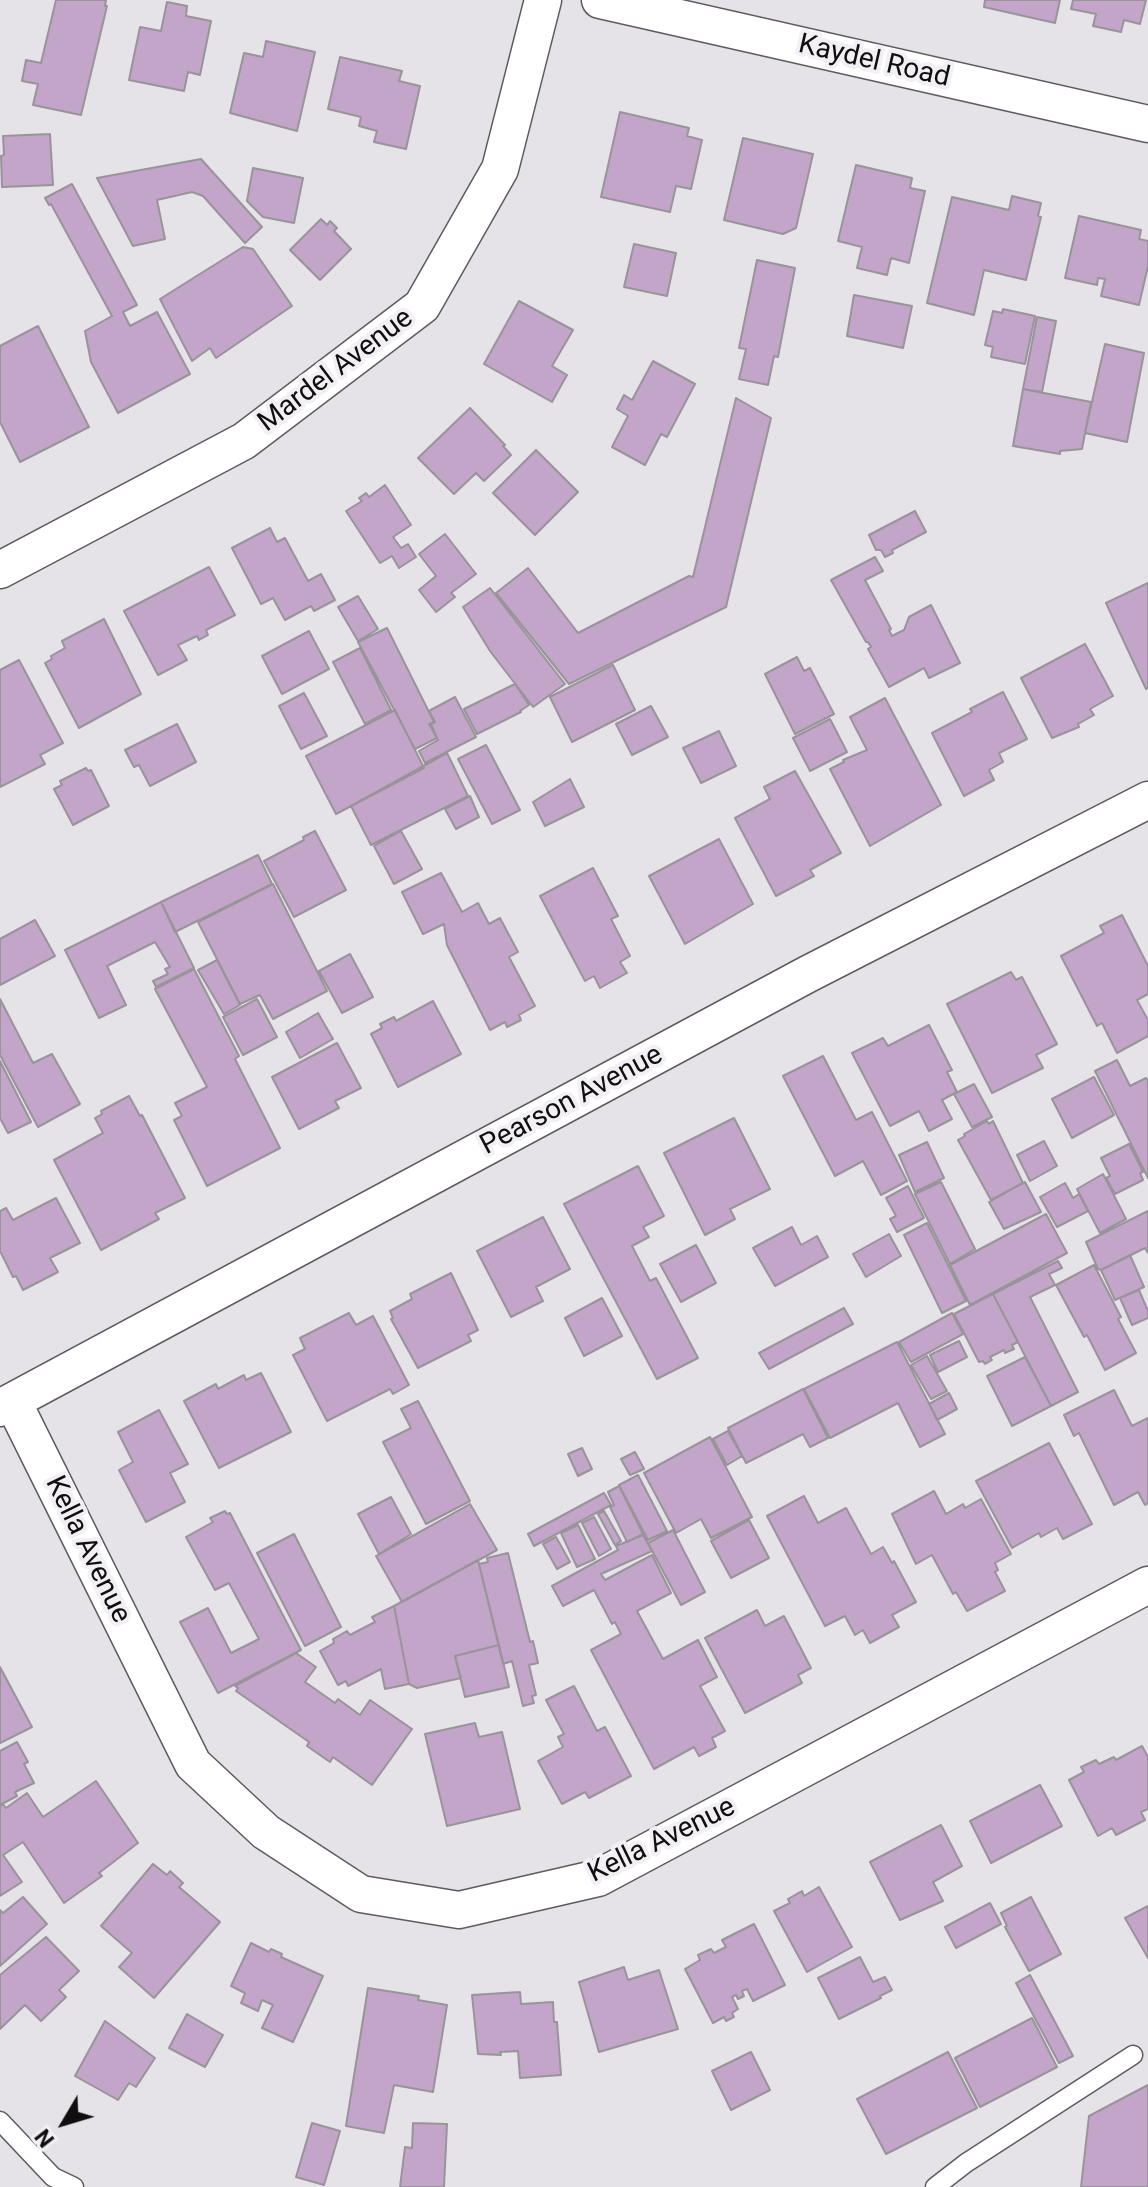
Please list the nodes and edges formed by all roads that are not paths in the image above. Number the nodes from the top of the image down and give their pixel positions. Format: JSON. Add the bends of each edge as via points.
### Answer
{"nodes":[{"id":1,"x":543,"y":0,"type":"edge"},
{"id":2,"x":600,"y":0,"type":"edge"},
{"id":3,"x":1148,"y":124,"type":"edge"},
{"id":4,"x":0,"y":570,"type":"edge"},
{"id":5,"x":1148,"y":800,"type":"edge"},
{"id":6,"x":7,"y":1405,"type":"edge"},
{"id":7,"x":1148,"y":1585,"type":"edge"},
{"id":8,"x":1133,"y":2055,"type":"dead end"},
{"id":9,"x":0,"y":2121,"type":"edge"},
{"id":10,"x":74,"y":2187,"type":"edge"},
{"id":11,"x":935,"y":2187,"type":"edge"}],
"edges":[{"from":1,"to":4,"type":"street","name":"Mardel Avenue","via":[[500,169],[422,306],[244,441]]},
{"from":2,"to":3,"type":"street","name":"Kaydel Road"},
{"from":5,"to":6,"type":"street","name":"Pearson Avenue","via":[[808,974]]},
{"from":6,"to":7,"type":"street","name":"Kella Avenue","via":[[193,1764],[266,1832],[361,1894],[445,1908],[459,1910],[598,1878]]},
{"from":8,"to":11,"type":"lane"},
{"from":9,"to":10,"type":"lane","via":[[53,2177]]}]}
